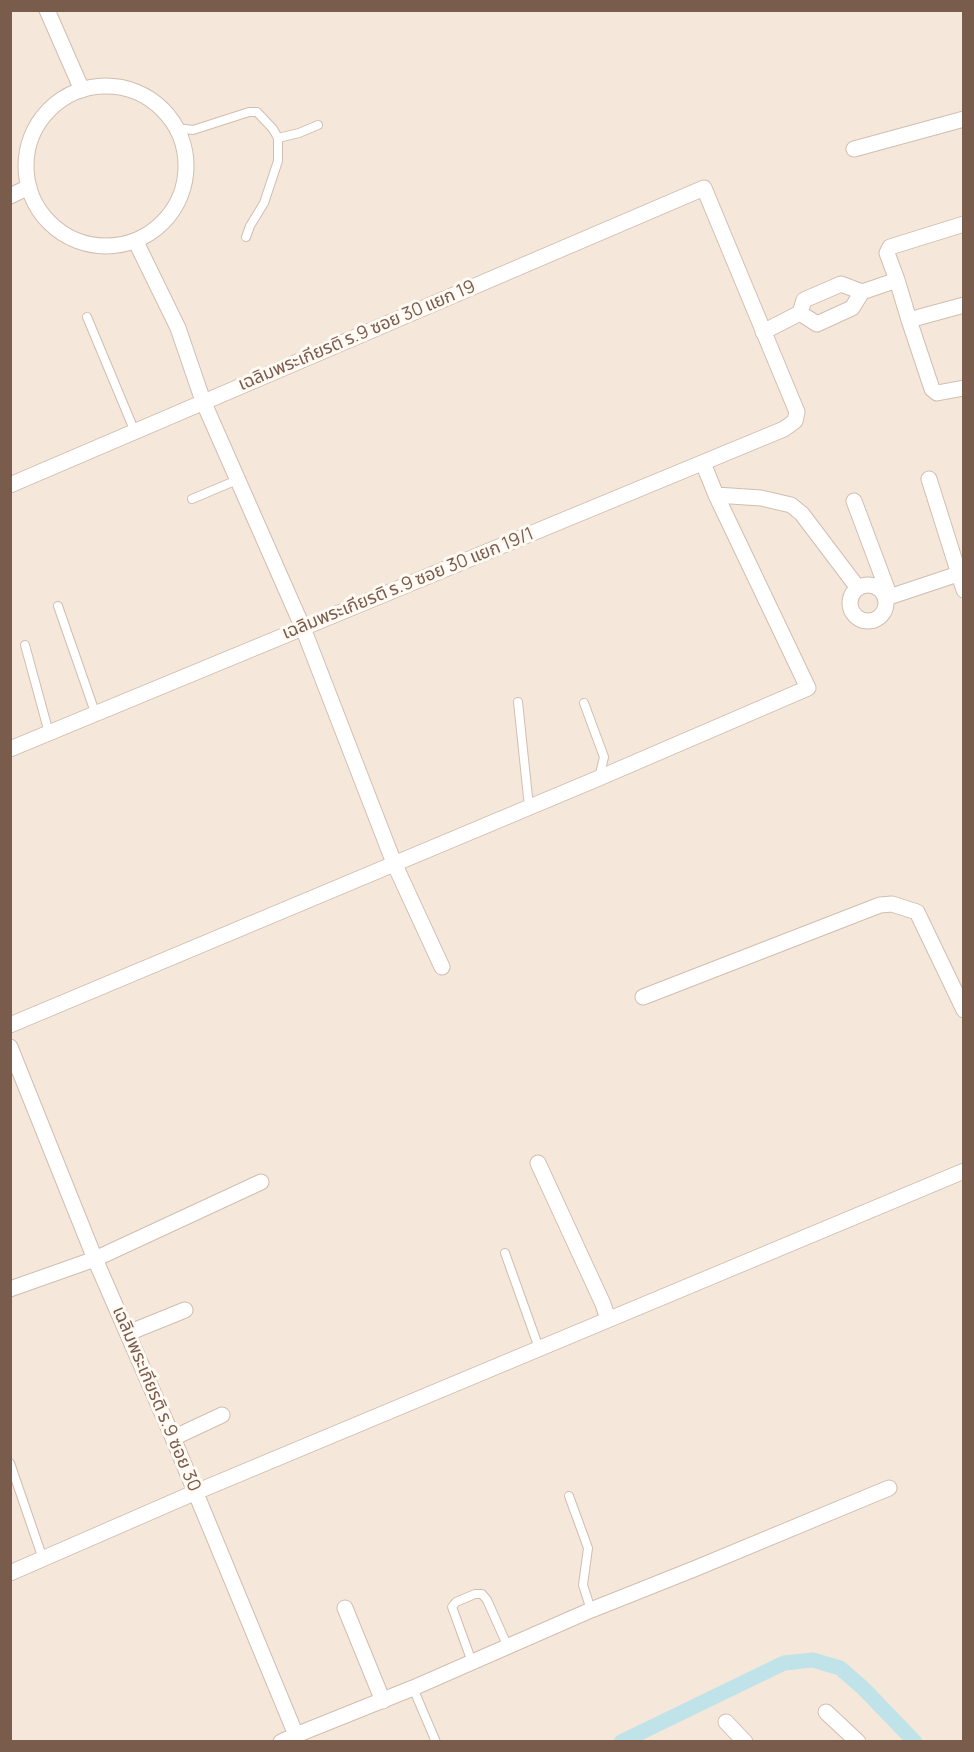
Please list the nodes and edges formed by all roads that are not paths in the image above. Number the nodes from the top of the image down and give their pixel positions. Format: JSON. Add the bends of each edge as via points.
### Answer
{"nodes":[{"id":1,"x":47,"y":10,"type":"edge"},
{"id":2,"x":82,"y":90,"type":"junction"},
{"id":3,"x":963,"y":119,"type":"edge"},
{"id":4,"x":318,"y":125,"type":"dead end"},
{"id":5,"x":177,"y":128,"type":"junction"},
{"id":6,"x":278,"y":138,"type":"junction"},
{"id":7,"x":854,"y":149,"type":"dead end"},
{"id":8,"x":29,"y":187,"type":"junction"},
{"id":9,"x":10,"y":196,"type":"edge"},
{"id":10,"x":963,"y":224,"type":"edge"},
{"id":11,"x":246,"y":237,"type":"dead end"},
{"id":12,"x":136,"y":242,"type":"junction"},
{"id":13,"x":897,"y":280,"type":"junction"},
{"id":14,"x":862,"y":292,"type":"junction"},
{"id":15,"x":963,"y":305,"type":"edge"},
{"id":16,"x":800,"y":314,"type":"junction"},
{"id":17,"x":87,"y":317,"type":"dead end"},
{"id":18,"x":909,"y":320,"type":"junction"},
{"id":19,"x":763,"y":332,"type":"junction"},
{"id":20,"x":963,"y":388,"type":"edge"},
{"id":21,"x":203,"y":401,"type":"junction"},
{"id":22,"x":135,"y":433,"type":"junction"},
{"id":23,"x":704,"y":463,"type":"junction"},
{"id":24,"x":930,"y":479,"type":"dead end"},
{"id":25,"x":237,"y":480,"type":"junction"},
{"id":26,"x":10,"y":485,"type":"edge"},
{"id":27,"x":717,"y":495,"type":"junction"},
{"id":28,"x":192,"y":499,"type":"dead end"},
{"id":29,"x":854,"y":501,"type":"dead end"},
{"id":30,"x":961,"y":573,"type":"edge"},
{"id":31,"x":858,"y":588,"type":"junction"},
{"id":32,"x":963,"y":590,"type":"edge"},
{"id":33,"x":888,"y":597,"type":"junction"},
{"id":34,"x":58,"y":606,"type":"dead end"},
{"id":35,"x":303,"y":628,"type":"junction"},
{"id":36,"x":25,"y":645,"type":"dead end"},
{"id":37,"x":518,"y":702,"type":"dead end"},
{"id":38,"x":584,"y":703,"type":"dead end"},
{"id":39,"x":96,"y":715,"type":"junction"},
{"id":40,"x":49,"y":734,"type":"junction"},
{"id":41,"x":10,"y":749,"type":"edge"},
{"id":42,"x":599,"y":778,"type":"junction"},
{"id":43,"x":529,"y":807,"type":"junction"},
{"id":44,"x":394,"y":863,"type":"junction"},
{"id":45,"x":442,"y":967,"type":"dead end"},
{"id":46,"x":643,"y":997,"type":"dead end"},
{"id":47,"x":963,"y":1010,"type":"edge"},
{"id":48,"x":10,"y":1025,"type":"edge"},
{"id":49,"x":10,"y":1047,"type":"edge"},
{"id":50,"x":538,"y":1163,"type":"dead end"},
{"id":51,"x":963,"y":1171,"type":"edge"},
{"id":52,"x":261,"y":1182,"type":"dead end"},
{"id":53,"x":505,"y":1253,"type":"dead end"},
{"id":54,"x":95,"y":1260,"type":"junction"},
{"id":55,"x":10,"y":1290,"type":"edge"},
{"id":56,"x":185,"y":1310,"type":"dead end"},
{"id":57,"x":608,"y":1319,"type":"junction"},
{"id":58,"x":128,"y":1333,"type":"junction"},
{"id":59,"x":539,"y":1348,"type":"junction"},
{"id":60,"x":222,"y":1415,"type":"dead end"},
{"id":61,"x":173,"y":1438,"type":"junction"},
{"id":62,"x":10,"y":1463,"type":"edge"},
{"id":63,"x":890,"y":1488,"type":"dead end"},
{"id":64,"x":196,"y":1492,"type":"junction"},
{"id":65,"x":569,"y":1496,"type":"dead end"},
{"id":66,"x":43,"y":1559,"type":"junction"},
{"id":67,"x":10,"y":1573,"type":"edge"},
{"id":68,"x":345,"y":1608,"type":"dead end"},
{"id":69,"x":591,"y":1610,"type":"junction"},
{"id":70,"x":508,"y":1647,"type":"junction"},
{"id":71,"x":472,"y":1662,"type":"junction"},
{"id":72,"x":413,"y":1689,"type":"junction"},
{"id":73,"x":383,"y":1701,"type":"junction"},
{"id":74,"x":826,"y":1712,"type":"dead end"},
{"id":75,"x":726,"y":1722,"type":"dead end"},
{"id":76,"x":296,"y":1736,"type":"junction"},
{"id":77,"x":281,"y":1742,"type":"edge"},
{"id":78,"x":436,"y":1742,"type":"edge"},
{"id":79,"x":745,"y":1742,"type":"edge"},
{"id":80,"x":858,"y":1742,"type":"edge"}],
"edges":[{"from":1,"to":2,"type":"street"},
{"from":2,"to":5,"type":"street","via":[[110,87],[136,92],[166,113]]},
{"from":2,"to":8,"type":"street","via":[[55,104],[36,128],[27,157]]},
{"from":3,"to":7,"type":"street"},
{"from":4,"to":6,"type":"lane"},
{"from":5,"to":6,"type":"lane","via":[[193,130],[257,112]]},
{"from":5,"to":12,"type":"street","via":[[187,165],[182,194],[167,219]]},
{"from":6,"to":11,"type":"lane","via":[[278,161],[264,203]]},
{"from":8,"to":9,"type":"street"},
{"from":8,"to":12,"type":"street","via":[[48,221],[79,242],[117,246]]},
{"from":10,"to":13,"type":"street","via":[[890,247],[887,253]]},
{"from":12,"to":21,"type":"street","via":[[178,328]]},
{"from":13,"to":14,"type":"street"},
{"from":13,"to":18,"type":"street"},
{"from":14,"to":16,"type":"street","via":[[852,308],[818,324]]},
{"from":14,"to":16,"type":"street","via":[[841,284],[804,300]]},
{"from":15,"to":18,"type":"street"},
{"from":16,"to":19,"type":"street"},
{"from":17,"to":22,"type":"lane"},
{"from":18,"to":20,"type":"street","via":[[932,389],[937,393]]},
{"from":19,"to":21,"type":"street","name":"เฉลิมพระเกียรติ ร.9 ซอย 30 แยก 19","via":[[704,188]]},
{"from":19,"to":23,"type":"street","name":"เฉลิมพระเกียรติ ร.9 ซอย 30 แยก 19/1","via":[[797,412],[795,420],[784,429]]},
{"from":21,"to":22,"type":"street","name":"เฉลิมพระเกียรติ ร.9 ซอย 30 แยก 19"},
{"from":21,"to":25,"type":"street"},
{"from":22,"to":26,"type":"street","name":"เฉลิมพระเกียรติ ร.9 ซอย 30 แยก 19"},
{"from":23,"to":27,"type":"street"},
{"from":23,"to":35,"type":"street","name":"เฉลิมพระเกียรติ ร.9 ซอย 30 แยก 19/1"},
{"from":24,"to":30,"type":"street"},
{"from":25,"to":28,"type":"lane"},
{"from":25,"to":35,"type":"street"},
{"from":27,"to":31,"type":"street","via":[[791,505]]},
{"from":27,"to":42,"type":"street","via":[[808,688]]},
{"from":29,"to":33,"type":"street"},
{"from":30,"to":32,"type":"street"},
{"from":30,"to":33,"type":"street"},
{"from":31,"to":33,"type":"street","via":[[874,586]]},
{"from":31,"to":33,"type":"street","via":[[851,609],[865,620],[877,619],[885,610]]},
{"from":34,"to":39,"type":"lane"},
{"from":35,"to":39,"type":"street","name":"เฉลิมพระเกียรติ ร.9 ซอย 30 แยก 19/1"},
{"from":35,"to":44,"type":"street"},
{"from":36,"to":40,"type":"lane"},
{"from":37,"to":43,"type":"lane"},
{"from":38,"to":42,"type":"lane","via":[[603,757]]},
{"from":39,"to":40,"type":"street","name":"เฉลิมพระเกียรติ ร.9 ซอย 30 แยก 19/1"},
{"from":40,"to":41,"type":"street","name":"เฉลิมพระเกียรติ ร.9 ซอย 30 แยก 19/1"},
{"from":42,"to":43,"type":"street"},
{"from":43,"to":44,"type":"street"},
{"from":44,"to":45,"type":"street"},
{"from":44,"to":48,"type":"street"},
{"from":46,"to":47,"type":"street","via":[[880,905],[892,904],[916,912]]},
{"from":49,"to":54,"type":"street","name":"เฉลิมพระเกียรติ ร.9 ซอย 30"},
{"from":50,"to":57,"type":"street"},
{"from":51,"to":57,"type":"street"},
{"from":52,"to":54,"type":"street"},
{"from":53,"to":59,"type":"lane"},
{"from":54,"to":55,"type":"street"},
{"from":54,"to":58,"type":"street","name":"เฉลิมพระเกียรติ ร.9 ซอย 30"},
{"from":56,"to":58,"type":"street"},
{"from":57,"to":59,"type":"street"},
{"from":58,"to":61,"type":"street","name":"เฉลิมพระเกียรติ ร.9 ซอย 30"},
{"from":59,"to":64,"type":"street"},
{"from":60,"to":61,"type":"street"},
{"from":61,"to":64,"type":"street","name":"เฉลิมพระเกียรติ ร.9 ซอย 30"},
{"from":62,"to":66,"type":"lane"},
{"from":63,"to":69,"type":"street"},
{"from":64,"to":66,"type":"street"},
{"from":64,"to":76,"type":"street","name":"เฉลิมพระเกียรติ ร.9 ซอย 30"},
{"from":65,"to":69,"type":"lane","via":[[588,1548],[583,1585]]},
{"from":66,"to":67,"type":"street"},
{"from":68,"to":73,"type":"street"},
{"from":69,"to":70,"type":"street"},
{"from":70,"to":71,"type":"street"},
{"from":70,"to":71,"type":"lane","via":[[487,1600],[482,1594],[475,1594],[453,1607]]},
{"from":71,"to":72,"type":"street"},
{"from":72,"to":73,"type":"street"},
{"from":72,"to":78,"type":"lane"},
{"from":73,"to":76,"type":"street"},
{"from":74,"to":80,"type":"street"},
{"from":75,"to":79,"type":"street"},
{"from":76,"to":77,"type":"street"}]}
